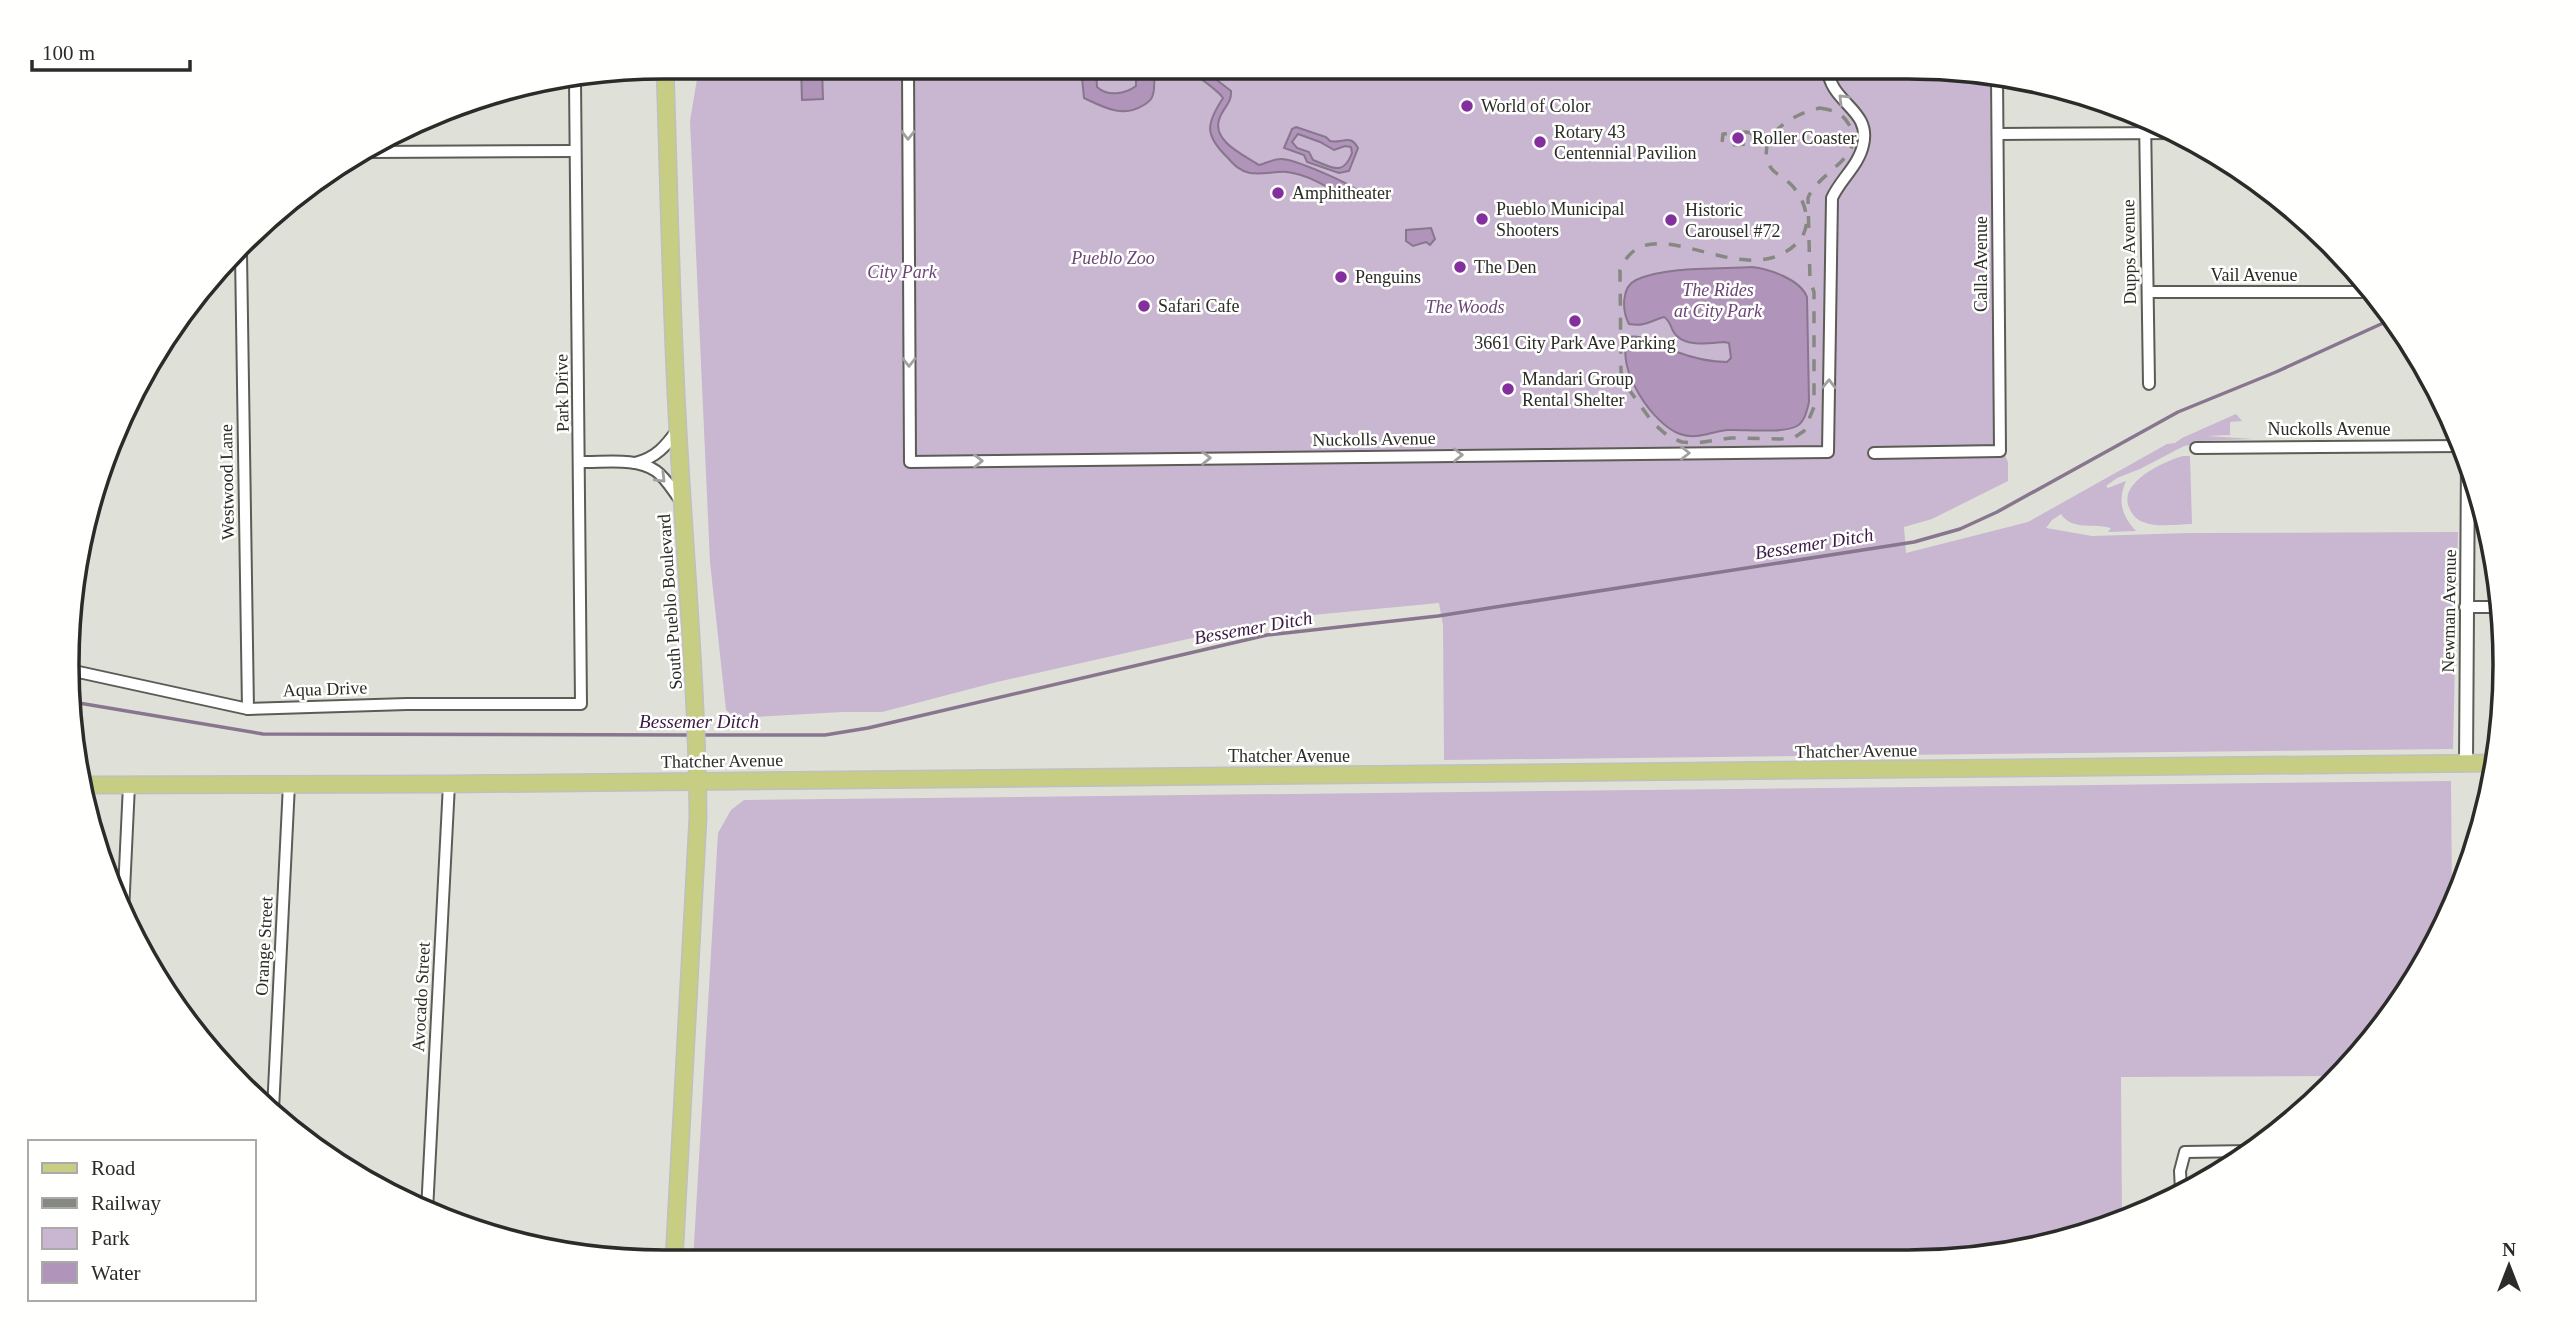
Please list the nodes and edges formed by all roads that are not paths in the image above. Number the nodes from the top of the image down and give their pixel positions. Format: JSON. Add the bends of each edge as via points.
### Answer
{"nodes":[{"id":1,"x":665,"y":79,"type":"edge"},
{"id":2,"x":908,"y":79,"type":"edge"},
{"id":3,"x":1831,"y":79,"type":"edge"},
{"id":4,"x":575,"y":86,"type":"edge"},
{"id":5,"x":1997,"y":86,"type":"edge"},
{"id":6,"x":2145,"y":129,"type":"edge"},
{"id":7,"x":2145,"y":133,"type":"junction"},
{"id":8,"x":2153,"y":133,"type":"edge"},
{"id":9,"x":1998,"y":134,"type":"junction"},
{"id":10,"x":575,"y":151,"type":"junction"},
{"id":11,"x":381,"y":152,"type":"edge"},
{"id":12,"x":241,"y":260,"type":"edge"},
{"id":13,"x":2148,"y":292,"type":"junction"},
{"id":14,"x":2359,"y":292,"type":"edge"},
{"id":15,"x":2149,"y":384,"type":"dead end"},
{"id":16,"x":678,"y":429,"type":"junction"},
{"id":17,"x":2451,"y":446,"type":"edge"},
{"id":18,"x":2196,"y":448,"type":"dead end"},
{"id":19,"x":1874,"y":453,"type":"dead end"},
{"id":20,"x":580,"y":462,"type":"junction"},
{"id":21,"x":632,"y":463,"type":"junction"},
{"id":22,"x":2467,"y":494,"type":"edge"},
{"id":23,"x":683,"y":504,"type":"junction"},
{"id":24,"x":2465,"y":607,"type":"junction"},
{"id":25,"x":2490,"y":607,"type":"edge"},
{"id":26,"x":79,"y":672,"type":"edge"},
{"id":27,"x":581,"y":704,"type":"joint"},
{"id":28,"x":248,"y":709,"type":"junction"},
{"id":29,"x":2466,"y":763,"type":"junction"},
{"id":30,"x":2485,"y":763,"type":"edge"},
{"id":31,"x":698,"y":781,"type":"junction"},
{"id":32,"x":289,"y":784,"type":"junction"},
{"id":33,"x":449,"y":784,"type":"junction"},
{"id":34,"x":91,"y":785,"type":"edge"},
{"id":35,"x":129,"y":785,"type":"junction"},
{"id":36,"x":124,"y":891,"type":"edge"},
{"id":37,"x":273,"y":1101,"type":"edge"},
{"id":38,"x":2234,"y":1151,"type":"edge"},
{"id":39,"x":2181,"y":1183,"type":"edge"},
{"id":40,"x":429,"y":1201,"type":"edge"},
{"id":41,"x":675,"y":1250,"type":"edge"}],
"edges":[{"from":1,"to":16,"type":"main road","name":"South Pueblo Boulevard"},
{"from":2,"to":3,"type":"street","name":"Nuckolls Avenue","one_way":true,"via":[[910,462],[1828,452],[1832,198],[1857,159],[1864,133],[1861,120],[1835,93]]},
{"from":4,"to":10,"type":"street","name":"Park Drive"},
{"from":5,"to":9,"type":"street","name":"Calla Avenue"},
{"from":6,"to":7,"type":"street","name":"Dupps Avenue"},
{"from":7,"to":8,"type":"street"},
{"from":7,"to":9,"type":"street"},
{"from":7,"to":13,"type":"street","name":"Dupps Avenue"},
{"from":9,"to":19,"type":"street","name":"Calla Avenue","via":[[2000,451]]},
{"from":10,"to":11,"type":"street"},
{"from":10,"to":20,"type":"street","name":"Park Drive"},
{"from":12,"to":28,"type":"street","name":"Westwood Lane"},
{"from":13,"to":14,"type":"street","name":"Vail Avenue"},
{"from":13,"to":15,"type":"street","name":"Dupps Avenue"},
{"from":16,"to":21,"type":"street","via":[[653,457]]},
{"from":16,"to":23,"type":"main road","name":"South Pueblo Boulevard"},
{"from":17,"to":18,"type":"street","name":"Nuckolls Avenue"},
{"from":20,"to":21,"type":"street"},
{"from":20,"to":27,"type":"street","name":"Park Drive"},
{"from":21,"to":23,"type":"street","one_way":true,"via":[[659,473]]},
{"from":22,"to":24,"type":"street","name":"Newman Avenue"},
{"from":23,"to":31,"type":"main road","name":"South Pueblo Boulevard"},
{"from":24,"to":25,"type":"street"},
{"from":24,"to":29,"type":"street","name":"Newman Avenue"},
{"from":26,"to":28,"type":"street","name":"Aqua Drive"},
{"from":27,"to":28,"type":"street","name":"Aqua Drive"},
{"from":29,"to":30,"type":"main road","name":"Thatcher Avenue"},
{"from":29,"to":31,"type":"main road","name":"Thatcher Avenue"},
{"from":31,"to":33,"type":"main road","name":"Thatcher Avenue"},
{"from":31,"to":41,"type":"main road","name":"South Pueblo Boulevard"},
{"from":32,"to":33,"type":"main road","name":"Thatcher Avenue"},
{"from":32,"to":35,"type":"main road","name":"Thatcher Avenue"},
{"from":32,"to":37,"type":"street","name":"Orange Street"},
{"from":33,"to":40,"type":"street","name":"Avocado Street"},
{"from":34,"to":35,"type":"main road","name":"Thatcher Avenue"},
{"from":35,"to":36,"type":"street"},
{"from":38,"to":39,"type":"street","via":[[2185,1152]]}]}
